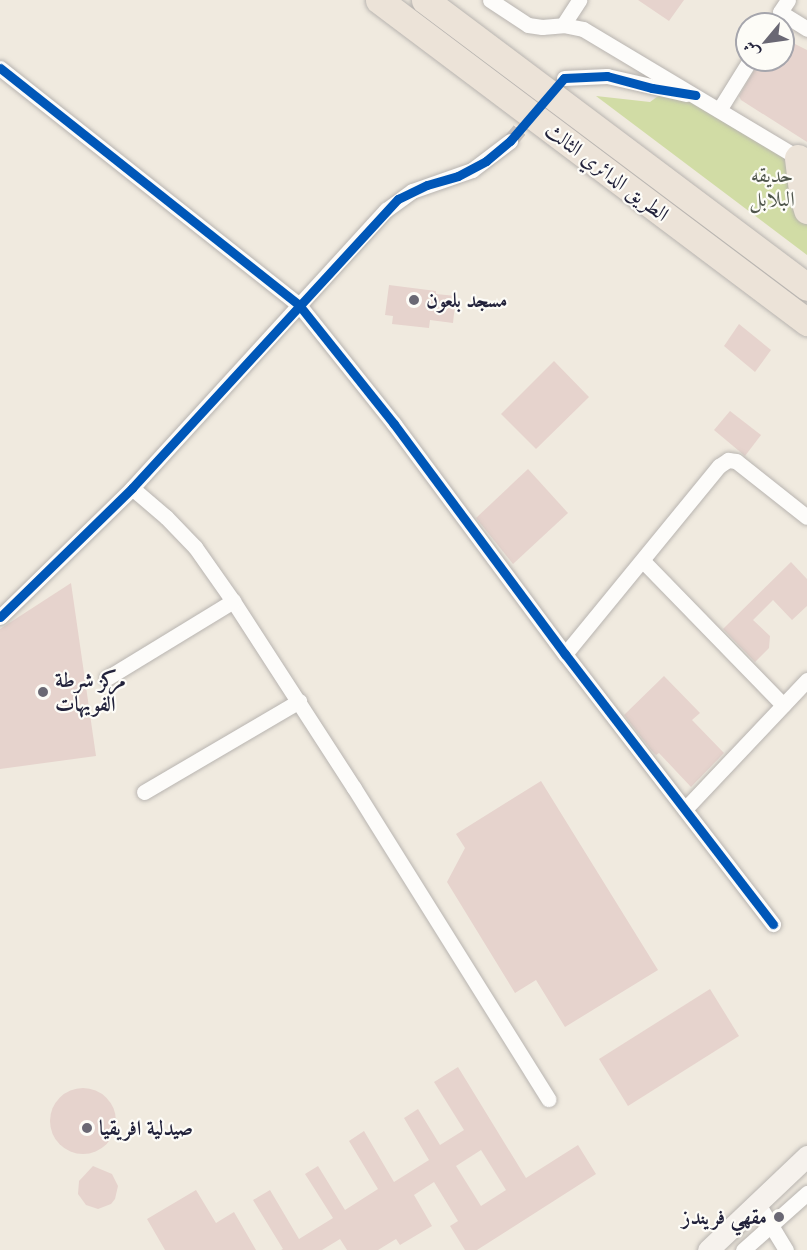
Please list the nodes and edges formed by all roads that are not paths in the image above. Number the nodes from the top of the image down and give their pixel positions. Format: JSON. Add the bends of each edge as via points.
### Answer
{"nodes":[{"id":1,"x":380,"y":0,"type":"edge"},
{"id":2,"x":425,"y":0,"type":"edge"},
{"id":3,"x":490,"y":0,"type":"edge"},
{"id":4,"x":579,"y":0,"type":"edge"},
{"id":5,"x":563,"y":25,"type":"junction"},
{"id":6,"x":0,"y":68,"type":"edge"},
{"id":7,"x":743,"y":72,"type":"edge"},
{"id":8,"x":564,"y":78,"type":"dead end"},
{"id":9,"x":695,"y":95,"type":"junction"},
{"id":10,"x":719,"y":110,"type":"junction"},
{"id":11,"x":510,"y":141,"type":"tunnel mouth"},
{"id":12,"x":803,"y":161,"type":"edge"},
{"id":13,"x":807,"y":210,"type":"edge"},
{"id":14,"x":807,"y":287,"type":"edge"},
{"id":15,"x":299,"y":305,"type":"junction"},
{"id":16,"x":807,"y":322,"type":"edge"},
{"id":17,"x":132,"y":488,"type":"junction"},
{"id":18,"x":807,"y":517,"type":"edge"},
{"id":19,"x":643,"y":561,"type":"junction"},
{"id":20,"x":233,"y":601,"type":"junction"},
{"id":21,"x":0,"y":617,"type":"edge"},
{"id":22,"x":565,"y":654,"type":"junction"},
{"id":23,"x":107,"y":678,"type":"dead end"},
{"id":24,"x":807,"y":680,"type":"edge"},
{"id":25,"x":299,"y":701,"type":"junction"},
{"id":26,"x":783,"y":705,"type":"junction"},
{"id":27,"x":144,"y":792,"type":"dead end"},
{"id":28,"x":685,"y":809,"type":"junction"},
{"id":29,"x":773,"y":924,"type":"dead end"},
{"id":30,"x":548,"y":1099,"type":"dead end"},
{"id":31,"x":807,"y":1156,"type":"edge"},
{"id":32,"x":807,"y":1193,"type":"edge"},
{"id":33,"x":758,"y":1204,"type":"junction"},
{"id":34,"x":771,"y":1226,"type":"junction"},
{"id":35,"x":708,"y":1250,"type":"edge"},
{"id":36,"x":743,"y":1250,"type":"edge"},
{"id":37,"x":786,"y":1250,"type":"edge"}],
"edges":[{"from":1,"to":16,"type":"highway","name":"الطريق الدائري الثالث"},
{"from":2,"to":14,"type":"highway","name":"الطريق الدائري الثالث"},
{"from":3,"to":5,"type":"street","via":[[528,25]]},
{"from":4,"to":5,"type":"street"},
{"from":5,"to":9,"type":"street","via":[[591,33]]},
{"from":6,"to":15,"type":"street"},
{"from":7,"to":10,"type":"street"},
{"from":8,"to":9,"type":"street","via":[[607,76]]},
{"from":9,"to":10,"type":"street"},
{"from":10,"to":12,"type":"street"},
{"from":11,"to":15,"type":"street","via":[[472,170],[398,199]]},
{"from":12,"to":13,"type":"highway","via":[[802,192]]},
{"from":15,"to":17,"type":"street"},
{"from":15,"to":22,"type":"street","via":[[394,424]]},
{"from":17,"to":20,"type":"street","via":[[195,547]]},
{"from":17,"to":21,"type":"street"},
{"from":18,"to":19,"type":"street","via":[[736,461],[728,460],[718,466]]},
{"from":19,"to":22,"type":"street"},
{"from":19,"to":26,"type":"street"},
{"from":20,"to":23,"type":"street"},
{"from":20,"to":25,"type":"street"},
{"from":22,"to":28,"type":"street"},
{"from":24,"to":26,"type":"street"},
{"from":25,"to":27,"type":"street"},
{"from":25,"to":30,"type":"street"},
{"from":26,"to":28,"type":"street"},
{"from":28,"to":29,"type":"street"},
{"from":31,"to":33,"type":"main road"},
{"from":32,"to":34,"type":"street"},
{"from":33,"to":34,"type":"street"},
{"from":33,"to":35,"type":"main road"},
{"from":34,"to":36,"type":"street"},
{"from":34,"to":37,"type":"street"}]}
